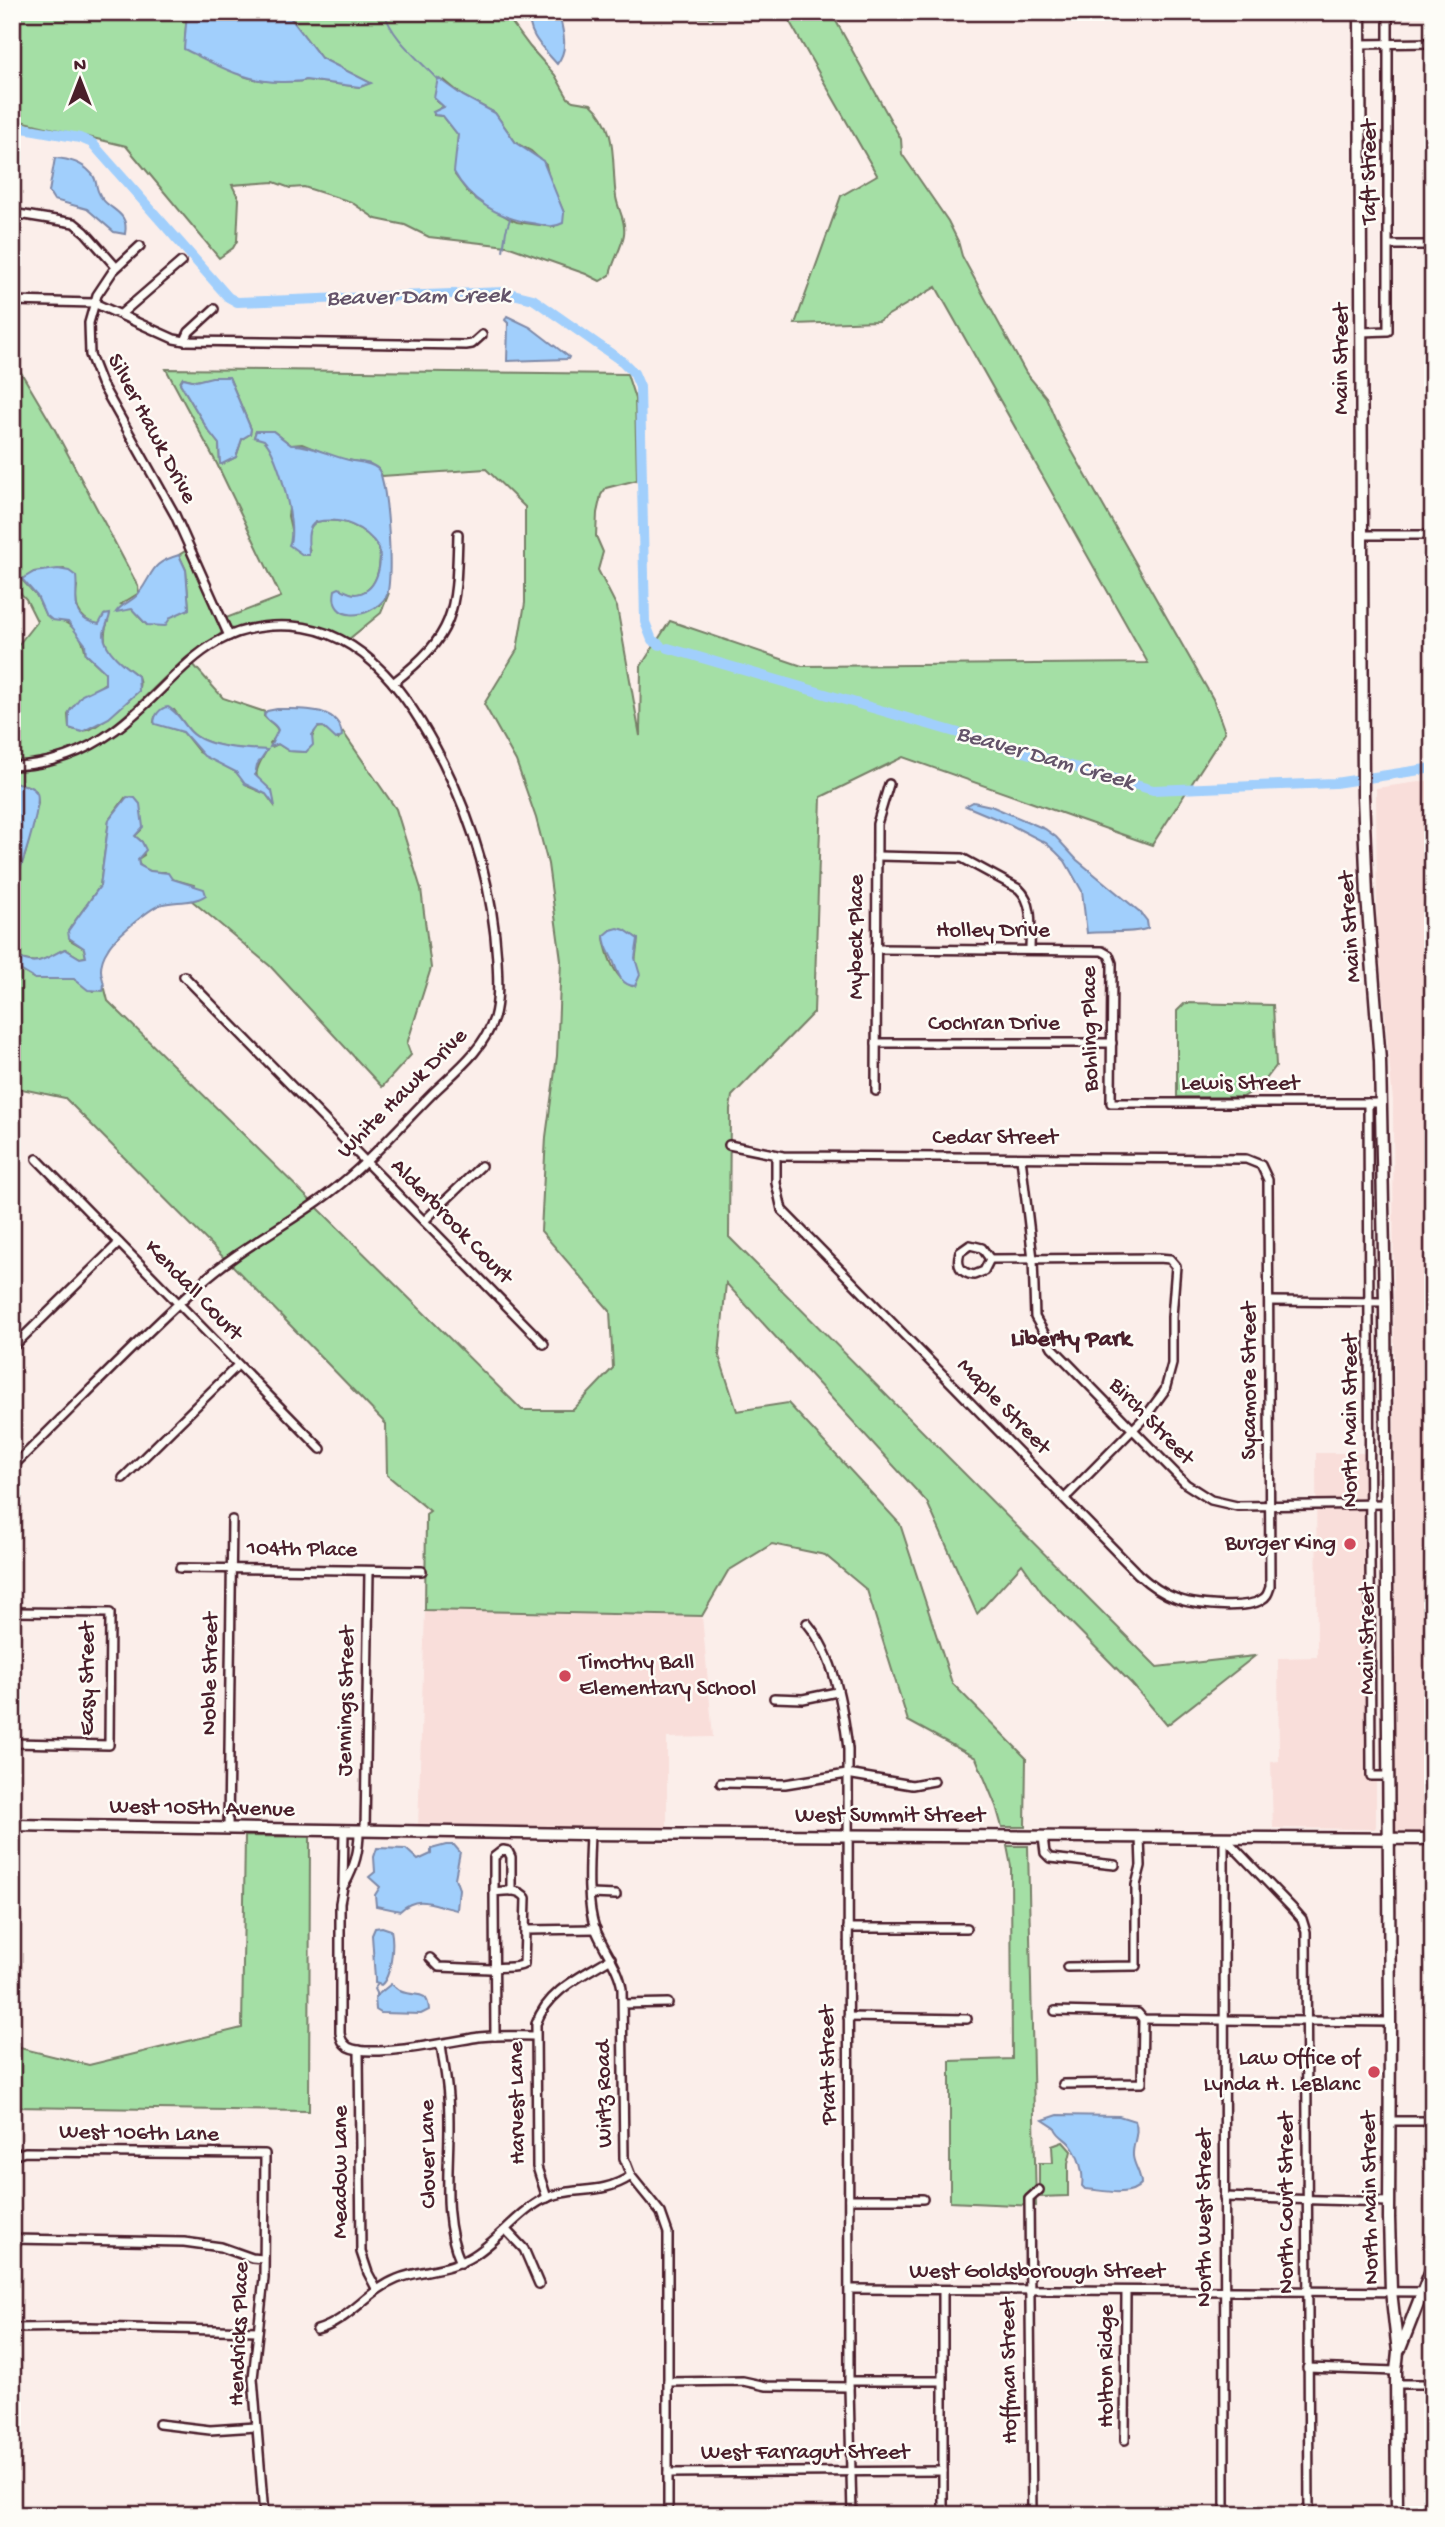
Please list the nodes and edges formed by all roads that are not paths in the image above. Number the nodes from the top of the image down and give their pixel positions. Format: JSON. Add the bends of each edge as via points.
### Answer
{"nodes":[{"id":1,"x":1360,"y":12,"type":"edge"},
{"id":2,"x":1388,"y":12,"type":"edge"},
{"id":3,"x":1433,"y":43,"type":"edge"},
{"id":4,"x":1360,"y":44,"type":"junction"},
{"id":5,"x":1389,"y":44,"type":"junction"},
{"id":6,"x":12,"y":213,"type":"edge"},
{"id":7,"x":1389,"y":244,"type":"junction"},
{"id":8,"x":1433,"y":245,"type":"edge"},
{"id":9,"x":140,"y":246,"type":"dead end"},
{"id":10,"x":181,"y":262,"type":"dead end"},
{"id":11,"x":116,"y":267,"type":"junction"},
{"id":12,"x":12,"y":300,"type":"edge"},
{"id":13,"x":94,"y":303,"type":"junction"},
{"id":14,"x":214,"y":309,"type":"dead end"},
{"id":15,"x":121,"y":314,"type":"junction"},
{"id":16,"x":1361,"y":332,"type":"junction"},
{"id":17,"x":482,"y":335,"type":"dead end"},
{"id":18,"x":184,"y":341,"type":"junction"},
{"id":19,"x":458,"y":534,"type":"dead end"},
{"id":20,"x":1362,"y":535,"type":"junction"},
{"id":21,"x":1433,"y":535,"type":"edge"},
{"id":22,"x":229,"y":636,"type":"junction"},
{"id":23,"x":393,"y":683,"type":"junction"},
{"id":24,"x":12,"y":766,"type":"edge"},
{"id":25,"x":889,"y":784,"type":"dead end"},
{"id":26,"x":877,"y":856,"type":"junction"},
{"id":27,"x":876,"y":950,"type":"junction"},
{"id":28,"x":1030,"y":950,"type":"junction"},
{"id":29,"x":1109,"y":955,"type":"joint"},
{"id":30,"x":184,"y":976,"type":"dead end"},
{"id":31,"x":876,"y":1043,"type":"junction"},
{"id":32,"x":1112,"y":1043,"type":"junction"},
{"id":33,"x":876,"y":1091,"type":"dead end"},
{"id":34,"x":1111,"y":1103,"type":"joint"},
{"id":35,"x":1368,"y":1103,"type":"junction"},
{"id":36,"x":1380,"y":1103,"type":"junction"},
{"id":37,"x":729,"y":1145,"type":"dead end"},
{"id":38,"x":776,"y":1155,"type":"junction"},
{"id":39,"x":1021,"y":1158,"type":"junction"},
{"id":40,"x":37,"y":1159,"type":"dead end"},
{"id":41,"x":365,"y":1161,"type":"junction"},
{"id":42,"x":1261,"y":1164,"type":"joint"},
{"id":43,"x":481,"y":1166,"type":"dead end"},
{"id":44,"x":424,"y":1221,"type":"junction"},
{"id":45,"x":119,"y":1243,"type":"junction"},
{"id":46,"x":990,"y":1259,"type":"junction"},
{"id":47,"x":1033,"y":1259,"type":"junction"},
{"id":48,"x":1269,"y":1301,"type":"junction"},
{"id":49,"x":1370,"y":1301,"type":"junction"},
{"id":50,"x":1385,"y":1301,"type":"junction"},
{"id":51,"x":179,"y":1304,"type":"junction"},
{"id":52,"x":544,"y":1344,"type":"dead end"},
{"id":53,"x":12,"y":1348,"type":"edge"},
{"id":54,"x":239,"y":1365,"type":"junction"},
{"id":55,"x":1132,"y":1430,"type":"junction"},
{"id":56,"x":321,"y":1449,"type":"dead end"},
{"id":57,"x":12,"y":1467,"type":"edge"},
{"id":58,"x":123,"y":1478,"type":"dead end"},
{"id":59,"x":1065,"y":1498,"type":"junction"},
{"id":60,"x":1386,"y":1504,"type":"junction"},
{"id":61,"x":1270,"y":1505,"type":"junction"},
{"id":62,"x":1372,"y":1505,"type":"junction"},
{"id":63,"x":232,"y":1520,"type":"dead end"},
{"id":64,"x":180,"y":1567,"type":"dead end"},
{"id":65,"x":232,"y":1568,"type":"junction"},
{"id":66,"x":369,"y":1571,"type":"junction"},
{"id":67,"x":422,"y":1571,"type":"dead end"},
{"id":68,"x":1265,"y":1598,"type":"joint"},
{"id":69,"x":12,"y":1612,"type":"edge"},
{"id":70,"x":807,"y":1623,"type":"dead end"},
{"id":71,"x":837,"y":1692,"type":"junction"},
{"id":72,"x":774,"y":1698,"type":"dead end"},
{"id":73,"x":12,"y":1743,"type":"edge"},
{"id":74,"x":847,"y":1774,"type":"junction"},
{"id":75,"x":1388,"y":1776,"type":"junction"},
{"id":76,"x":934,"y":1780,"type":"dead end"},
{"id":77,"x":720,"y":1783,"type":"dead end"},
{"id":78,"x":12,"y":1825,"type":"edge"},
{"id":79,"x":228,"y":1828,"type":"junction"},
{"id":80,"x":344,"y":1831,"type":"junction"},
{"id":81,"x":362,"y":1831,"type":"junction"},
{"id":82,"x":391,"y":1832,"type":"joint"},
{"id":83,"x":590,"y":1834,"type":"junction"},
{"id":84,"x":847,"y":1835,"type":"junction"},
{"id":85,"x":1043,"y":1837,"type":"junction"},
{"id":86,"x":1140,"y":1837,"type":"junction"},
{"id":87,"x":1224,"y":1837,"type":"junction"},
{"id":88,"x":1388,"y":1838,"type":"junction"},
{"id":89,"x":1433,"y":1839,"type":"edge"},
{"id":90,"x":1115,"y":1865,"type":"dead end"},
{"id":91,"x":343,"y":1887,"type":"junction"},
{"id":92,"x":511,"y":1891,"type":"junction"},
{"id":93,"x":494,"y":1892,"type":"junction"},
{"id":94,"x":591,"y":1894,"type":"junction"},
{"id":95,"x":616,"y":1895,"type":"dead end"},
{"id":96,"x":848,"y":1927,"type":"junction"},
{"id":97,"x":967,"y":1928,"type":"dead end"},
{"id":98,"x":596,"y":1929,"type":"junction"},
{"id":99,"x":527,"y":1930,"type":"junction"},
{"id":100,"x":430,"y":1958,"type":"dead end"},
{"id":101,"x":611,"y":1958,"type":"junction"},
{"id":102,"x":495,"y":1967,"type":"junction"},
{"id":103,"x":1067,"y":1967,"type":"dead end"},
{"id":104,"x":668,"y":2003,"type":"dead end"},
{"id":105,"x":623,"y":2004,"type":"junction"},
{"id":106,"x":1055,"y":2011,"type":"dead end"},
{"id":107,"x":848,"y":2017,"type":"junction"},
{"id":108,"x":967,"y":2019,"type":"dead end"},
{"id":109,"x":1143,"y":2019,"type":"junction"},
{"id":110,"x":1225,"y":2020,"type":"junction"},
{"id":111,"x":1306,"y":2021,"type":"junction"},
{"id":112,"x":1390,"y":2022,"type":"junction"},
{"id":113,"x":495,"y":2036,"type":"junction"},
{"id":114,"x":535,"y":2036,"type":"junction"},
{"id":115,"x":441,"y":2044,"type":"junction"},
{"id":116,"x":359,"y":2050,"type":"junction"},
{"id":117,"x":1063,"y":2084,"type":"dead end"},
{"id":118,"x":1389,"y":2121,"type":"junction"},
{"id":119,"x":1433,"y":2121,"type":"edge"},
{"id":120,"x":265,"y":2154,"type":"joint"},
{"id":121,"x":12,"y":2156,"type":"edge"},
{"id":122,"x":631,"y":2176,"type":"junction"},
{"id":123,"x":1039,"y":2190,"type":"dead end"},
{"id":124,"x":1224,"y":2197,"type":"junction"},
{"id":125,"x":547,"y":2198,"type":"junction"},
{"id":126,"x":849,"y":2199,"type":"junction"},
{"id":127,"x":923,"y":2199,"type":"dead end"},
{"id":128,"x":1306,"y":2200,"type":"junction"},
{"id":129,"x":1389,"y":2202,"type":"junction"},
{"id":130,"x":506,"y":2230,"type":"junction"},
{"id":131,"x":12,"y":2239,"type":"edge"},
{"id":132,"x":263,"y":2259,"type":"junction"},
{"id":133,"x":461,"y":2263,"type":"junction"},
{"id":134,"x":1433,"y":2265,"type":"edge"},
{"id":135,"x":539,"y":2284,"type":"dead end"},
{"id":136,"x":850,"y":2289,"type":"junction"},
{"id":137,"x":377,"y":2290,"type":"junction"},
{"id":138,"x":943,"y":2290,"type":"junction"},
{"id":139,"x":1306,"y":2290,"type":"junction"},
{"id":140,"x":1028,"y":2291,"type":"junction"},
{"id":141,"x":1391,"y":2291,"type":"junction"},
{"id":142,"x":1126,"y":2292,"type":"junction"},
{"id":143,"x":1224,"y":2292,"type":"junction"},
{"id":144,"x":1427,"y":2292,"type":"edge"},
{"id":145,"x":12,"y":2328,"type":"edge"},
{"id":146,"x":317,"y":2330,"type":"dead end"},
{"id":147,"x":258,"y":2331,"type":"junction"},
{"id":148,"x":1398,"y":2352,"type":"junction"},
{"id":149,"x":1307,"y":2368,"type":"junction"},
{"id":150,"x":1396,"y":2371,"type":"junction"},
{"id":151,"x":942,"y":2381,"type":"junction"},
{"id":152,"x":668,"y":2382,"type":"junction"},
{"id":153,"x":850,"y":2384,"type":"junction"},
{"id":154,"x":1396,"y":2384,"type":"junction"},
{"id":155,"x":1433,"y":2384,"type":"edge"},
{"id":156,"x":159,"y":2424,"type":"dead end"},
{"id":157,"x":256,"y":2427,"type":"junction"},
{"id":158,"x":1125,"y":2440,"type":"dead end"},
{"id":159,"x":943,"y":2471,"type":"junction"},
{"id":160,"x":668,"y":2473,"type":"junction"},
{"id":161,"x":851,"y":2473,"type":"junction"},
{"id":162,"x":264,"y":2515,"type":"edge"},
{"id":163,"x":668,"y":2515,"type":"edge"},
{"id":164,"x":852,"y":2515,"type":"edge"},
{"id":165,"x":943,"y":2515,"type":"edge"},
{"id":166,"x":1032,"y":2515,"type":"edge"},
{"id":167,"x":1225,"y":2515,"type":"edge"},
{"id":168,"x":1309,"y":2515,"type":"edge"},
{"id":169,"x":1397,"y":2515,"type":"edge"}],
"edges":[{"from":1,"to":4,"type":"main road","name":"Main Street"},
{"from":2,"to":5,"type":"street","name":"Taft Street"},
{"from":3,"to":5,"type":"street"},
{"from":4,"to":5,"type":"street"},
{"from":4,"to":16,"type":"main road","name":"Main Street"},
{"from":5,"to":7,"type":"street","name":"Taft Street"},
{"from":6,"to":11,"type":"street","via":[[74,223]]},
{"from":7,"to":8,"type":"street"},
{"from":7,"to":16,"type":"street","name":"Taft Street","via":[[1388,331]]},
{"from":9,"to":11,"type":"street","name":"Silver Hawk Drive"},
{"from":10,"to":15,"type":"street"},
{"from":11,"to":13,"type":"street","name":"Silver Hawk Drive"},
{"from":12,"to":13,"type":"street"},
{"from":13,"to":15,"type":"street"},
{"from":13,"to":22,"type":"street","name":"Silver Hawk Drive","via":[[89,346],[96,373],[175,516]]},
{"from":14,"to":18,"type":"street"},
{"from":15,"to":18,"type":"street"},
{"from":16,"to":20,"type":"main road","name":"Main Street"},
{"from":17,"to":18,"type":"street","via":[[466,345]]},
{"from":19,"to":23,"type":"street","via":[[457,588],[446,626],[427,654]]},
{"from":20,"to":21,"type":"street"},
{"from":20,"to":36,"type":"main road","name":"Main Street","via":[[1366,891]]},
{"from":22,"to":23,"type":"street","name":"White Hawk Drive","via":[[266,627],[318,631],[357,649]]},
{"from":22,"to":24,"type":"street","name":"White Hawk Drive","via":[[192,658],[127,721],[97,742],[55,760]]},
{"from":23,"to":41,"type":"street","name":"White Hawk Drive","via":[[440,757],[474,838],[494,931],[498,993],[493,1019],[479,1047]]},
{"from":25,"to":26,"type":"street","name":"Mybeck Place","via":[[877,824]]},
{"from":26,"to":27,"type":"street","name":"Mybeck Place"},
{"from":26,"to":28,"type":"street","via":[[962,858],[1019,889],[1030,909]]},
{"from":27,"to":28,"type":"street","name":"Holley Drive"},
{"from":27,"to":31,"type":"street","name":"Mybeck Place"},
{"from":28,"to":29,"type":"street","name":"Holley Drive","via":[[1102,951]]},
{"from":29,"to":32,"type":"street","name":"Bohling Place"},
{"from":30,"to":41,"type":"street","name":"Alderbrook Court"},
{"from":31,"to":32,"type":"street","name":"Cochran Drive"},
{"from":31,"to":33,"type":"street","name":"Mybeck Place"},
{"from":32,"to":34,"type":"street","name":"Bohling Place"},
{"from":34,"to":35,"type":"street","name":"Lewis Street"},
{"from":35,"to":36,"type":"street"},
{"from":35,"to":49,"type":"street","name":"North Main Street"},
{"from":36,"to":50,"type":"main road","name":"Main Street"},
{"from":37,"to":38,"type":"street","name":"Cedar Street"},
{"from":38,"to":39,"type":"street","name":"Cedar Street"},
{"from":38,"to":59,"type":"street","name":"Maple Street","via":[[782,1210]]},
{"from":39,"to":42,"type":"street","name":"Cedar Street","via":[[1246,1159]]},
{"from":39,"to":47,"type":"street","name":"Birch Street"},
{"from":40,"to":45,"type":"street","name":"Kendall Court"},
{"from":41,"to":44,"type":"street","name":"Alderbrook Court"},
{"from":41,"to":51,"type":"street","name":"White Hawk Drive","via":[[335,1189],[232,1258]]},
{"from":42,"to":48,"type":"street","name":"Sycamore Street","via":[[1268,1180]]},
{"from":43,"to":44,"type":"street"},
{"from":44,"to":52,"type":"street","name":"Alderbrook Court"},
{"from":45,"to":51,"type":"street","name":"Kendall Court"},
{"from":45,"to":53,"type":"street"},
{"from":46,"to":46,"type":"street","via":[[982,1248],[970,1245],[957,1259],[963,1272],[974,1275],[984,1270]]},
{"from":46,"to":47,"type":"street"},
{"from":47,"to":55,"type":"street","name":"Birch Street","via":[[1035,1317],[1052,1347]]},
{"from":47,"to":55,"type":"street","via":[[1159,1258],[1170,1259],[1176,1266],[1169,1376],[1158,1402]]},
{"from":48,"to":49,"type":"street"},
{"from":48,"to":61,"type":"street","name":"Sycamore Street"},
{"from":49,"to":50,"type":"street"},
{"from":49,"to":62,"type":"street","name":"North Main Street"},
{"from":50,"to":60,"type":"main road","name":"Main Street"},
{"from":51,"to":54,"type":"street","name":"Kendall Court"},
{"from":51,"to":57,"type":"street","name":"White Hawk Drive"},
{"from":54,"to":56,"type":"street","name":"Kendall Court"},
{"from":54,"to":58,"type":"street"},
{"from":55,"to":59,"type":"street"},
{"from":55,"to":61,"type":"street","name":"Birch Street","via":[[1198,1493],[1224,1503]]},
{"from":59,"to":68,"type":"street","name":"Maple Street","via":[[1138,1574],[1174,1598],[1243,1605]]},
{"from":60,"to":62,"type":"street","name":"Birch Street"},
{"from":60,"to":75,"type":"main road","name":"Main Street"},
{"from":61,"to":62,"type":"street","name":"Birch Street"},
{"from":61,"to":68,"type":"street","name":"Sycamore Street","via":[[1270,1587]]},
{"from":62,"to":75,"type":"street","name":"North Main Street","via":[[1371,1776]]},
{"from":63,"to":65,"type":"street","name":"Noble Street"},
{"from":64,"to":65,"type":"street","name":"104th Place"},
{"from":65,"to":66,"type":"street","name":"104th Place"},
{"from":65,"to":79,"type":"street","name":"Noble Street"},
{"from":66,"to":67,"type":"street","name":"104th Place"},
{"from":66,"to":81,"type":"street","name":"Jennings Street"},
{"from":69,"to":73,"type":"street","name":"Easy Street","via":[[110,1613],[109,1745]]},
{"from":70,"to":71,"type":"street","name":"Pratt Street","via":[[822,1645]]},
{"from":71,"to":72,"type":"street","via":[[803,1699]]},
{"from":71,"to":74,"type":"street","name":"Pratt Street","via":[[848,1749]]},
{"from":74,"to":76,"type":"street","via":[[912,1785]]},
{"from":74,"to":77,"type":"street","via":[[785,1784]]},
{"from":74,"to":84,"type":"street","name":"Pratt Street"},
{"from":75,"to":88,"type":"main road","name":"Main Street"},
{"from":78,"to":79,"type":"main road","name":"West 105th Avenue"},
{"from":79,"to":80,"type":"main road","name":"West 105th Avenue"},
{"from":80,"to":81,"type":"main road","name":"West 105th Avenue"},
{"from":80,"to":91,"type":"street"},
{"from":81,"to":82,"type":"main road","name":"West 105th Avenue"},
{"from":81,"to":91,"type":"street","name":"Jennings Street","via":[[353,1869]]},
{"from":82,"to":83,"type":"main road","name":"West Summit Street"},
{"from":83,"to":84,"type":"main road","name":"West Summit Street"},
{"from":83,"to":94,"type":"street","name":"Wirtz Road"},
{"from":84,"to":85,"type":"main road","name":"West Summit Street"},
{"from":84,"to":96,"type":"street","name":"Pratt Street"},
{"from":85,"to":86,"type":"main road","name":"West Summit Street"},
{"from":85,"to":90,"type":"street","via":[[1050,1858]]},
{"from":86,"to":87,"type":"main road","name":"West Summit Street"},
{"from":86,"to":103,"type":"street","via":[[1136,1966]]},
{"from":87,"to":88,"type":"main road","name":"West Summit Street"},
{"from":87,"to":110,"type":"street","name":"North West Street"},
{"from":87,"to":111,"type":"street","name":"North Court Street","via":[[1301,1919],[1306,1932]]},
{"from":88,"to":89,"type":"main road","name":"West Summit Street"},
{"from":88,"to":112,"type":"main road","name":"North Main Street"},
{"from":91,"to":116,"type":"street","via":[[340,2033],[346,2045]]},
{"from":92,"to":93,"type":"street"},
{"from":92,"to":93,"type":"street","via":[[511,1857],[503,1850],[494,1857]]},
{"from":92,"to":99,"type":"street","via":[[526,1898]]},
{"from":93,"to":102,"type":"street"},
{"from":94,"to":95,"type":"street"},
{"from":94,"to":98,"type":"street","name":"Wirtz Road"},
{"from":96,"to":97,"type":"street"},
{"from":96,"to":107,"type":"street","name":"Pratt Street"},
{"from":98,"to":99,"type":"street"},
{"from":98,"to":101,"type":"street","name":"Wirtz Road"},
{"from":99,"to":102,"type":"street","via":[[524,1965]]},
{"from":100,"to":102,"type":"street","via":[[439,1967]]},
{"from":101,"to":105,"type":"street","name":"Wirtz Road","via":[[621,1978]]},
{"from":101,"to":114,"type":"street","name":"Harvest Lane","via":[[561,1989],[541,2008]]},
{"from":102,"to":113,"type":"street"},
{"from":104,"to":105,"type":"street"},
{"from":105,"to":122,"type":"street","name":"Wirtz Road","via":[[623,2143]]},
{"from":106,"to":109,"type":"street","via":[[1138,2013]]},
{"from":107,"to":108,"type":"street"},
{"from":107,"to":126,"type":"street","name":"Pratt Street"},
{"from":109,"to":110,"type":"street"},
{"from":109,"to":117,"type":"street","via":[[1142,2083]]},
{"from":110,"to":111,"type":"street"},
{"from":110,"to":124,"type":"street","name":"North West Street"},
{"from":111,"to":112,"type":"street"},
{"from":111,"to":128,"type":"street","name":"North Court Street"},
{"from":112,"to":118,"type":"main road","name":"North Main Street"},
{"from":113,"to":114,"type":"street"},
{"from":113,"to":115,"type":"street"},
{"from":114,"to":125,"type":"street","name":"Harvest Lane","via":[[537,2166]]},
{"from":115,"to":116,"type":"street"},
{"from":115,"to":133,"type":"street","name":"Clover Lane","via":[[449,2098],[449,2225]]},
{"from":116,"to":137,"type":"street","name":"Meadow Lane","via":[[361,2252]]},
{"from":118,"to":119,"type":"street"},
{"from":118,"to":129,"type":"main road","name":"North Main Street"},
{"from":120,"to":121,"type":"street","name":"West 106th Lane","via":[[25,2152]]},
{"from":120,"to":132,"type":"street","name":"Hendricks Place"},
{"from":122,"to":125,"type":"street","via":[[607,2188]]},
{"from":122,"to":152,"type":"street","name":"Wirtz Road","via":[[661,2213],[668,2233]]},
{"from":123,"to":140,"type":"street","name":"Hoffman Street","via":[[1029,2199]]},
{"from":124,"to":128,"type":"street"},
{"from":124,"to":143,"type":"street","name":"North West Street"},
{"from":125,"to":130,"type":"street"},
{"from":126,"to":127,"type":"street"},
{"from":126,"to":136,"type":"street","name":"Pratt Street"},
{"from":128,"to":129,"type":"street"},
{"from":128,"to":139,"type":"street","name":"North Court Street"},
{"from":129,"to":141,"type":"main road","name":"North Main Street"},
{"from":130,"to":133,"type":"street"},
{"from":130,"to":135,"type":"street","via":[[524,2249]]},
{"from":131,"to":132,"type":"street","via":[[184,2242]]},
{"from":132,"to":147,"type":"street","name":"Hendricks Place"},
{"from":133,"to":137,"type":"street","via":[[397,2279]]},
{"from":134,"to":144,"type":"main road"},
{"from":136,"to":138,"type":"street","name":"West Goldsborough Street"},
{"from":136,"to":153,"type":"street","name":"Pratt Street"},
{"from":137,"to":146,"type":"street","via":[[333,2325]]},
{"from":138,"to":140,"type":"street","name":"West Goldsborough Street"},
{"from":138,"to":151,"type":"street"},
{"from":139,"to":141,"type":"street","name":"West Goldsborough Street"},
{"from":139,"to":143,"type":"street","name":"West Goldsborough Street"},
{"from":139,"to":149,"type":"street","name":"North Court Street"},
{"from":140,"to":142,"type":"street","name":"West Goldsborough Street"},
{"from":140,"to":166,"type":"street","name":"Hoffman Street"},
{"from":141,"to":144,"type":"street","name":"West Goldsborough Street"},
{"from":141,"to":148,"type":"main road","name":"North Main Street"},
{"from":142,"to":143,"type":"street","name":"West Goldsborough Street"},
{"from":142,"to":158,"type":"street","name":"Holton Ridge"},
{"from":143,"to":167,"type":"street","name":"North West Street"},
{"from":144,"to":148,"type":"main road"},
{"from":145,"to":147,"type":"street"},
{"from":147,"to":157,"type":"street","name":"Hendricks Place","via":[[253,2378]]},
{"from":148,"to":150,"type":"main road","name":"North Main Street"},
{"from":149,"to":150,"type":"street"},
{"from":149,"to":168,"type":"street","name":"North Court Street"},
{"from":150,"to":154,"type":"main road","name":"North Main Street"},
{"from":151,"to":153,"type":"street"},
{"from":151,"to":159,"type":"street"},
{"from":152,"to":153,"type":"street"},
{"from":152,"to":160,"type":"street","name":"Wirtz Road"},
{"from":153,"to":161,"type":"street","name":"Pratt Street"},
{"from":154,"to":155,"type":"street"},
{"from":154,"to":169,"type":"main road","name":"North Main Street"},
{"from":156,"to":157,"type":"street","via":[[210,2430]]},
{"from":157,"to":162,"type":"street","name":"Hendricks Place"},
{"from":159,"to":161,"type":"street","name":"West Farragut Street"},
{"from":159,"to":165,"type":"street"},
{"from":160,"to":161,"type":"street","name":"West Farragut Street"},
{"from":160,"to":163,"type":"street","name":"Wirtz Road"},
{"from":161,"to":164,"type":"street","name":"Pratt Street"}]}
